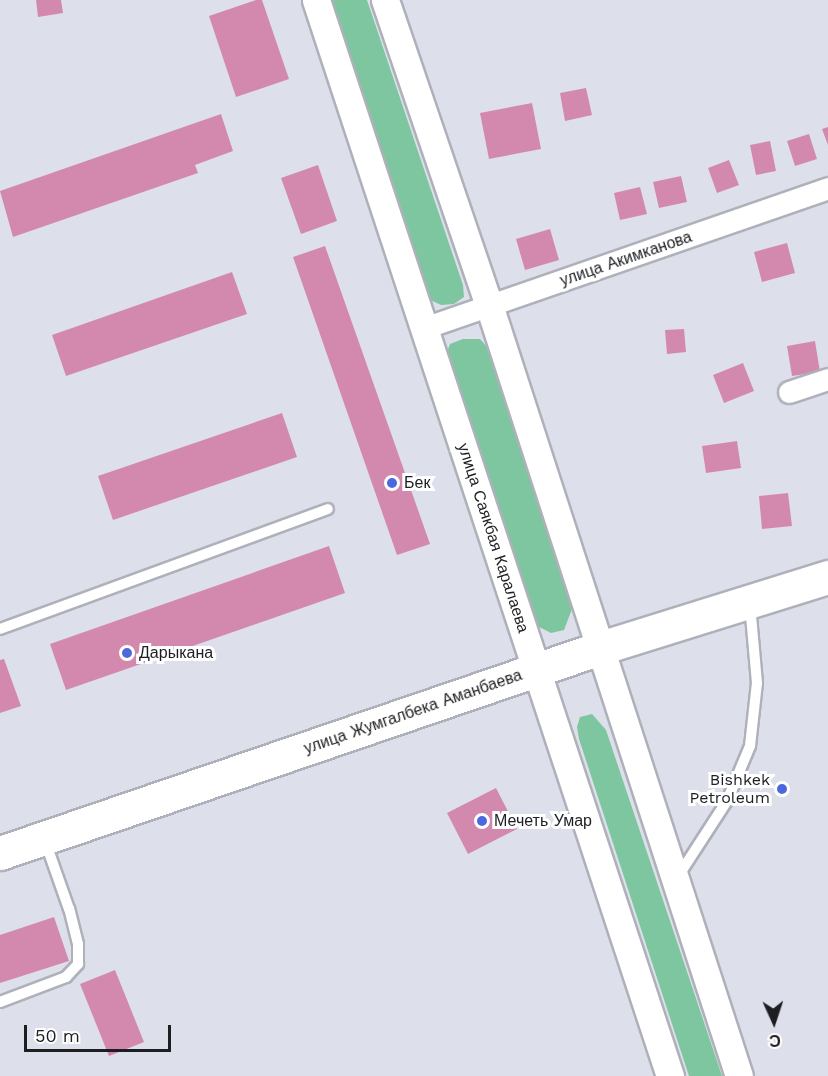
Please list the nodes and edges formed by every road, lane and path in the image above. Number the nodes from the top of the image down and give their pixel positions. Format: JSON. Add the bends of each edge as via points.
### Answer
{"nodes":[{"id":1,"x":315,"y":0,"type":"edge"},
{"id":2,"x":385,"y":0,"type":"edge"},
{"id":3,"x":828,"y":188,"type":"edge"},
{"id":4,"x":490,"y":308,"type":"junction"},
{"id":5,"x":424,"y":328,"type":"junction"},
{"id":6,"x":828,"y":379,"type":"edge"},
{"id":7,"x":789,"y":392,"type":"dead end"},
{"id":8,"x":328,"y":509,"type":"dead end"},
{"id":9,"x":828,"y":576,"type":"edge"},
{"id":10,"x":749,"y":601,"type":"junction"},
{"id":11,"x":0,"y":629,"type":"edge"},
{"id":12,"x":600,"y":648,"type":"junction"},
{"id":13,"x":535,"y":671,"type":"junction"},
{"id":14,"x":44,"y":838,"type":"junction"},
{"id":15,"x":0,"y":853,"type":"edge"},
{"id":16,"x":676,"y":881,"type":"junction"},
{"id":17,"x":0,"y":1002,"type":"edge"},
{"id":18,"x":670,"y":1076,"type":"edge"},
{"id":19,"x":739,"y":1076,"type":"edge"}],
"edges":[{"from":1,"to":5,"type":"street","name":"улица Саякбая Каралаева"},
{"from":2,"to":4,"type":"street"},
{"from":3,"to":4,"type":"street","name":"улица Акимканова"},
{"from":4,"to":5,"type":"street","name":"улица Акимканова"},
{"from":4,"to":12,"type":"street"},
{"from":5,"to":13,"type":"street","name":"улица Саякбая Каралаева"},
{"from":6,"to":7,"type":"street"},
{"from":8,"to":11,"type":"lane"},
{"from":9,"to":10,"type":"main road","name":"улица Жумгалбека Аманбаева"},
{"from":10,"to":12,"type":"main road","name":"улица Жумгалбека Аманбаева"},
{"from":10,"to":16,"type":"lane","via":[[757,683],[750,746],[727,801]]},
{"from":12,"to":13,"type":"main road","name":"улица Жумгалбека Аманбаева"},
{"from":12,"to":16,"type":"street"},
{"from":13,"to":14,"type":"main road","name":"улица Жумгалбека Аманбаева"},
{"from":13,"to":18,"type":"street","name":"улица Саякбая Каралаева"},
{"from":14,"to":15,"type":"main road","name":"улица Жумгалбека Аманбаева"},
{"from":14,"to":17,"type":"lane","via":[[71,917],[78,964],[66,977]]},
{"from":16,"to":19,"type":"street"}]}
